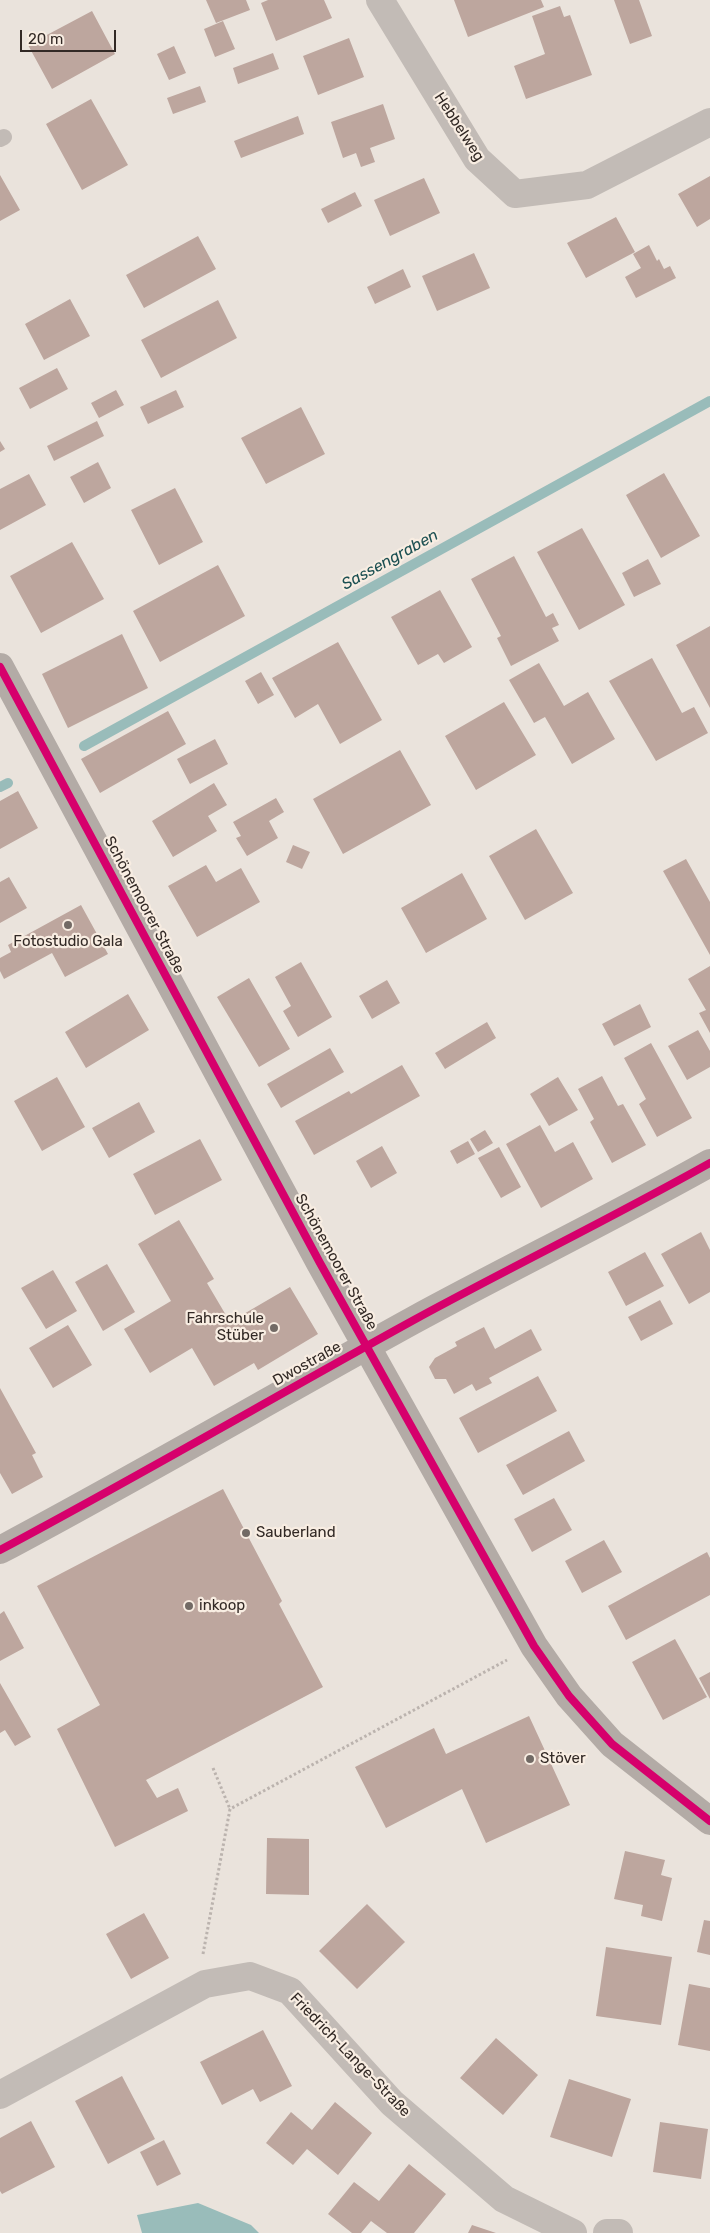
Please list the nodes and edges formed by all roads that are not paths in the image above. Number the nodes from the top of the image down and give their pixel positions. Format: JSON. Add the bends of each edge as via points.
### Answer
{"nodes":[{"id":1,"x":380,"y":0,"type":"edge"},
{"id":2,"x":710,"y":122,"type":"edge"},
{"id":3,"x":0,"y":667,"type":"edge"},
{"id":4,"x":710,"y":1163,"type":"edge"},
{"id":5,"x":367,"y":1346,"type":"junction"},
{"id":6,"x":0,"y":1550,"type":"edge"},
{"id":7,"x":710,"y":1821,"type":"edge"},
{"id":8,"x":0,"y":2094,"type":"edge"},
{"id":9,"x":573,"y":2233,"type":"edge"},
{"id":10,"x":607,"y":2233,"type":"edge"},
{"id":11,"x":619,"y":2233,"type":"edge"}],
"edges":[{"from":1,"to":2,"type":"street","name":"Hebbelweg","via":[[477,159],[515,194],[588,185]]},
{"from":3,"to":5,"type":"street","name":"Schönemoorer Straße"},
{"from":4,"to":5,"type":"street","name":"Dwostraße"},
{"from":5,"to":6,"type":"street","name":"Dwostraße"},
{"from":5,"to":7,"type":"street","name":"Schönemoorer Straße","via":[[534,1646],[569,1696],[612,1744]]},
{"from":8,"to":9,"type":"street","name":"Friedrich-Lange-Straße","via":[[206,1984],[250,1976],[290,1991],[392,2103],[504,2199]]},
{"from":10,"to":11,"type":"street"}]}
